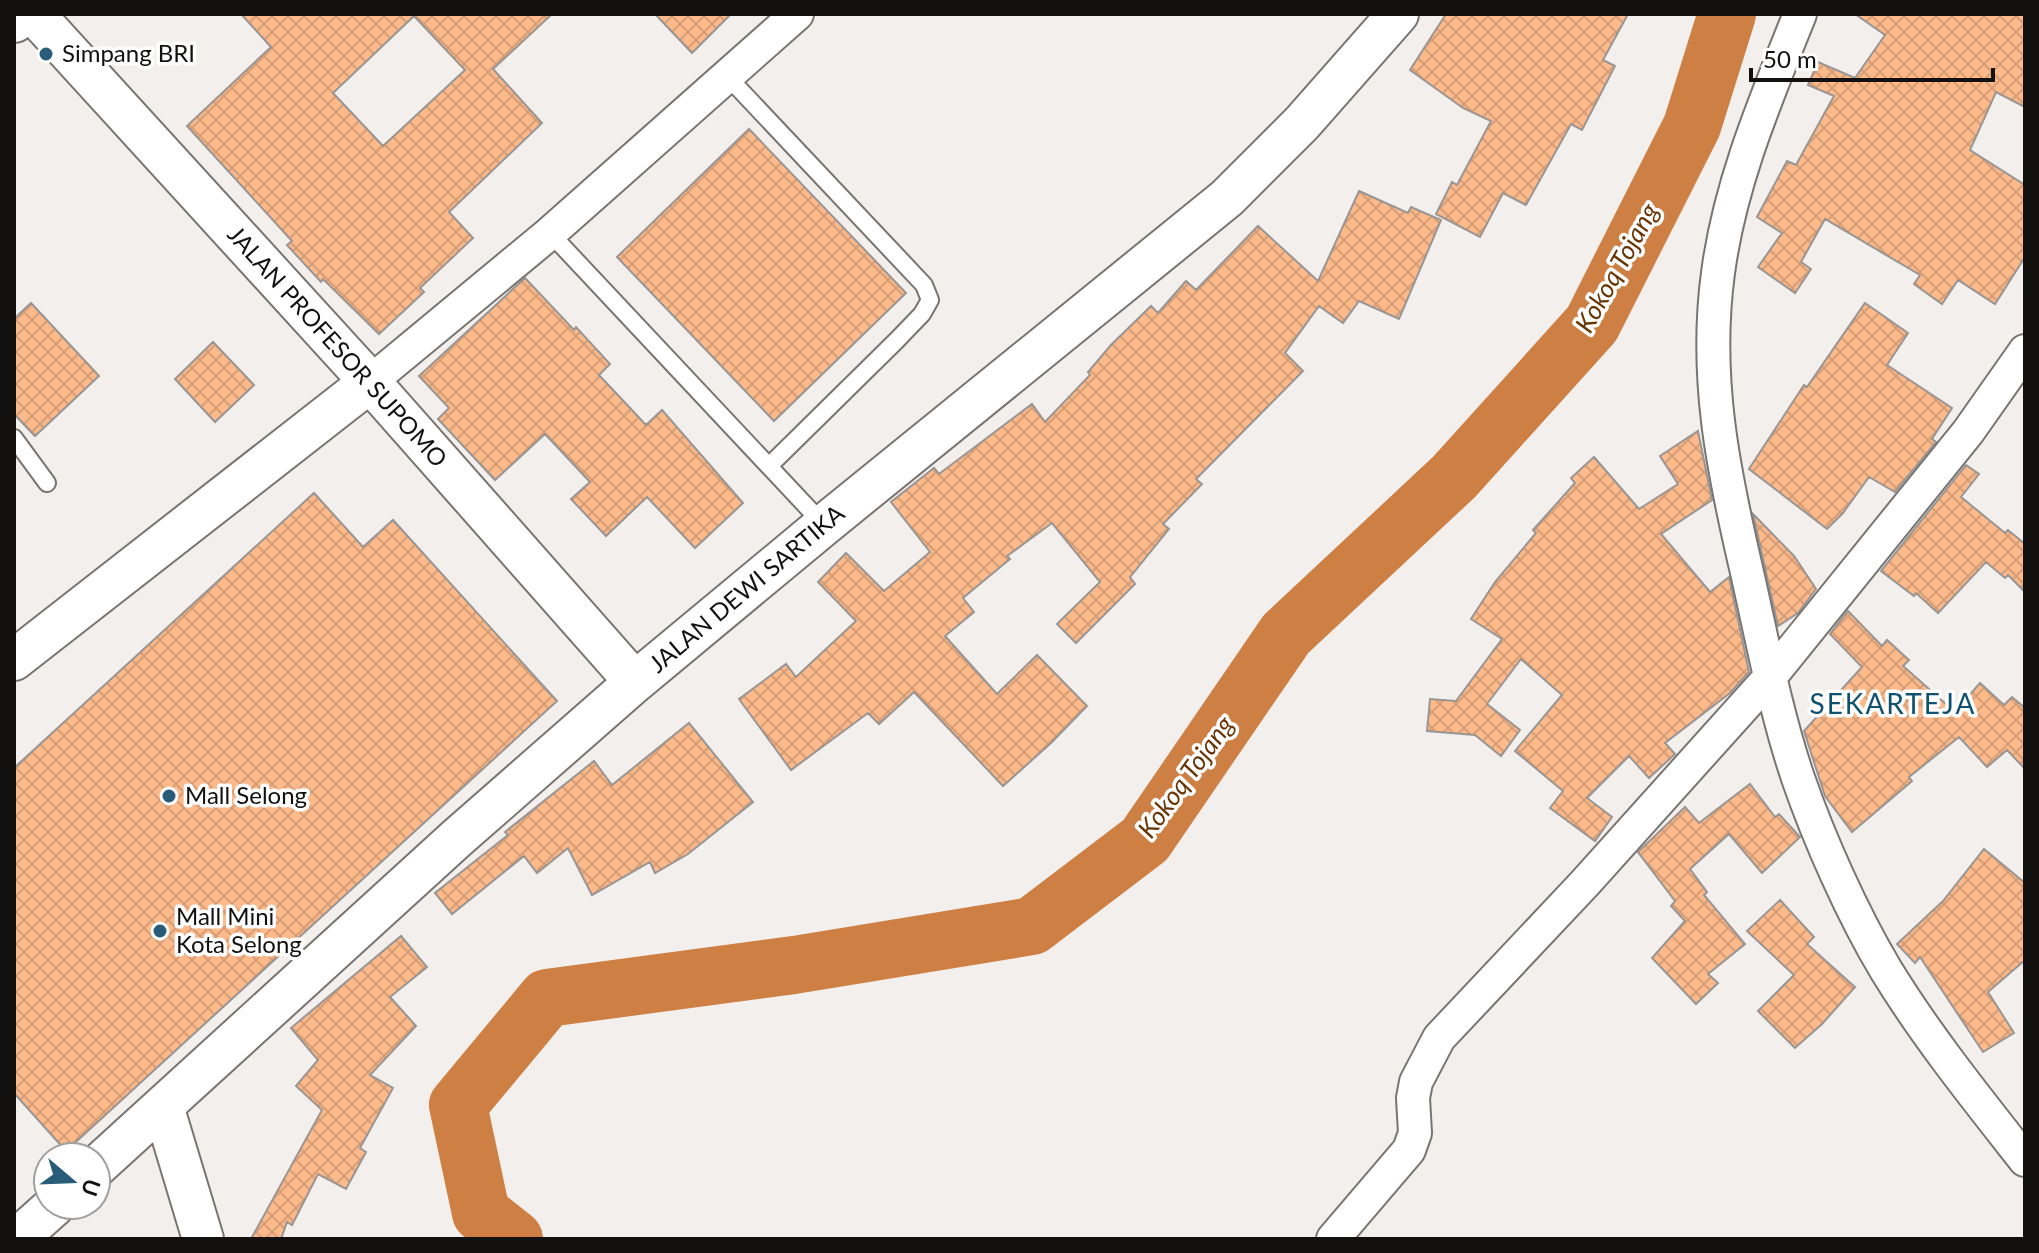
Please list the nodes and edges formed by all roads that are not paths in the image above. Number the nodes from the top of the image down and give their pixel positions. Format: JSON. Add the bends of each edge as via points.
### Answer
{"nodes":[{"id":1,"x":20,"y":14,"type":"edge"},
{"id":2,"x":34,"y":14,"type":"edge"},
{"id":3,"x":797,"y":14,"type":"edge"},
{"id":4,"x":1398,"y":14,"type":"edge"},
{"id":5,"x":1800,"y":14,"type":"edge"},
{"id":6,"x":14,"y":20,"type":"edge"},
{"id":7,"x":727,"y":76,"type":"junction"},
{"id":8,"x":550,"y":233,"type":"junction"},
{"id":9,"x":2025,"y":351,"type":"edge"},
{"id":10,"x":370,"y":382,"type":"junction"},
{"id":11,"x":14,"y":438,"type":"edge"},
{"id":12,"x":769,"y":466,"type":"junction"},
{"id":13,"x":47,"y":483,"type":"dead end"},
{"id":14,"x":824,"y":525,"type":"junction"},
{"id":15,"x":14,"y":660,"type":"edge"},
{"id":16,"x":1771,"y":676,"type":"junction"},
{"id":17,"x":635,"y":682,"type":"junction"},
{"id":18,"x":163,"y":1106,"type":"junction"},
{"id":19,"x":112,"y":1152,"type":"edge"},
{"id":20,"x":2025,"y":1160,"type":"edge"},
{"id":21,"x":36,"y":1221,"type":"edge"},
{"id":22,"x":19,"y":1236,"type":"edge"},
{"id":23,"x":203,"y":1239,"type":"edge"},
{"id":24,"x":1333,"y":1239,"type":"edge"}],
"edges":[{"from":1,"to":6,"type":"main road"},
{"from":2,"to":10,"type":"street","name":"JALAN PROFESOR SUPOMO"},
{"from":3,"to":7,"type":"street"},
{"from":4,"to":14,"type":"street","name":"JALAN DEWI SARTIKA","via":[[1227,198]]},
{"from":5,"to":16,"type":"street","via":[[1732,197],[1711,351],[1716,419]]},
{"from":7,"to":8,"type":"street"},
{"from":7,"to":12,"type":"lane","via":[[924,285],[930,300],[896,341]]},
{"from":8,"to":10,"type":"street"},
{"from":8,"to":12,"type":"lane"},
{"from":9,"to":16,"type":"street","via":[[1968,432]]},
{"from":10,"to":15,"type":"street"},
{"from":10,"to":17,"type":"street","name":"JALAN PROFESOR SUPOMO"},
{"from":11,"to":13,"type":"lane"},
{"from":12,"to":14,"type":"lane"},
{"from":14,"to":17,"type":"street","name":"JALAN DEWI SARTIKA"},
{"from":16,"to":20,"type":"street","via":[[1798,778],[1886,969]]},
{"from":16,"to":24,"type":"street","via":[[1439,1038],[1416,1082],[1415,1133],[1409,1150]]},
{"from":17,"to":18,"type":"street","name":"JALAN DEWI SARTIKA"},
{"from":18,"to":19,"type":"street","name":"JALAN DEWI SARTIKA"},
{"from":18,"to":23,"type":"street"},
{"from":21,"to":22,"type":"street"}]}
